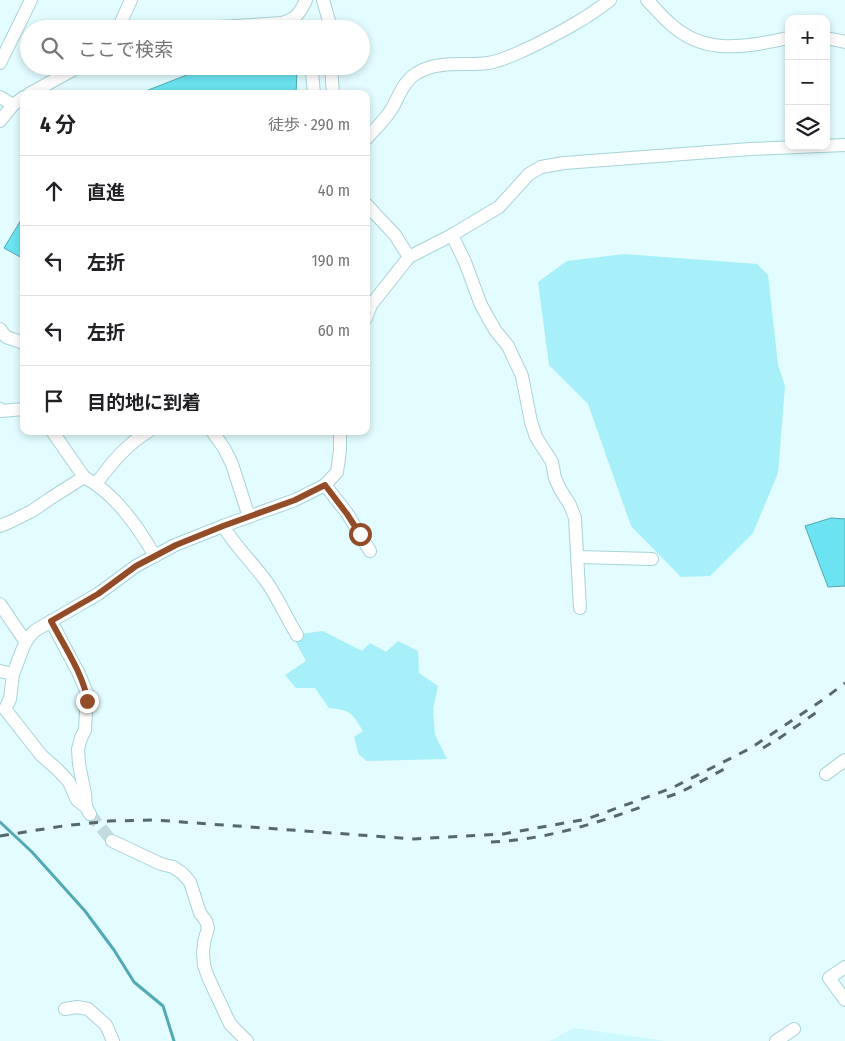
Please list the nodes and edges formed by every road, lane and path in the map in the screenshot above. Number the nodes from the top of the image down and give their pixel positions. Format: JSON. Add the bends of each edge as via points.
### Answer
{"nodes":[{"id":1,"x":31,"y":0,"type":"edge"},
{"id":2,"x":131,"y":0,"type":"edge"},
{"id":3,"x":306,"y":0,"type":"edge"},
{"id":4,"x":323,"y":0,"type":"edge"},
{"id":5,"x":610,"y":0,"type":"edge"},
{"id":6,"x":647,"y":0,"type":"edge"},
{"id":7,"x":21,"y":20,"type":"edge"},
{"id":8,"x":122,"y":20,"type":"edge"},
{"id":9,"x":295,"y":20,"type":"edge"},
{"id":10,"x":329,"y":20,"type":"edge"},
{"id":11,"x":20,"y":22,"type":"edge"},
{"id":12,"x":785,"y":39,"type":"edge"},
{"id":13,"x":830,"y":39,"type":"edge"},
{"id":14,"x":845,"y":42,"type":"edge"},
{"id":15,"x":0,"y":62,"type":"edge"},
{"id":16,"x":64,"y":75,"type":"edge"},
{"id":17,"x":312,"y":75,"type":"edge"},
{"id":18,"x":331,"y":75,"type":"edge"},
{"id":19,"x":36,"y":90,"type":"edge"},
{"id":20,"x":314,"y":90,"type":"edge"},
{"id":21,"x":332,"y":90,"type":"edge"},
{"id":22,"x":0,"y":97,"type":"edge"},
{"id":23,"x":20,"y":100,"type":"edge"},
{"id":24,"x":13,"y":105,"type":"junction"},
{"id":25,"x":0,"y":122,"type":"edge"},
{"id":26,"x":370,"y":134,"type":"edge"},
{"id":27,"x":845,"y":145,"type":"edge"},
{"id":28,"x":370,"y":206,"type":"edge"},
{"id":29,"x":452,"y":235,"type":"junction"},
{"id":30,"x":409,"y":257,"type":"junction"},
{"id":31,"x":370,"y":307,"type":"edge"},
{"id":32,"x":0,"y":330,"type":"edge"},
{"id":33,"x":20,"y":342,"type":"edge"},
{"id":34,"x":0,"y":409,"type":"edge"},
{"id":35,"x":20,"y":409,"type":"edge"},
{"id":36,"x":55,"y":435,"type":"edge"},
{"id":37,"x":143,"y":435,"type":"edge"},
{"id":38,"x":215,"y":435,"type":"edge"},
{"id":39,"x":340,"y":435,"type":"edge"},
{"id":40,"x":84,"y":477,"type":"junction"},
{"id":41,"x":96,"y":484,"type":"junction"},
{"id":42,"x":325,"y":485,"type":"junction"},
{"id":43,"x":249,"y":517,"type":"junction"},
{"id":44,"x":0,"y":526,"type":"edge"},
{"id":45,"x":223,"y":526,"type":"junction"},
{"id":46,"x":370,"y":551,"type":"dead end"},
{"id":47,"x":155,"y":556,"type":"junction"},
{"id":48,"x":578,"y":557,"type":"junction"},
{"id":49,"x":652,"y":559,"type":"dead end"},
{"id":50,"x":0,"y":604,"type":"edge"},
{"id":51,"x":580,"y":608,"type":"dead end"},
{"id":52,"x":51,"y":621,"type":"junction"},
{"id":53,"x":297,"y":635,"type":"dead end"},
{"id":54,"x":26,"y":641,"type":"junction"},
{"id":55,"x":0,"y":671,"type":"edge"},
{"id":56,"x":13,"y":674,"type":"junction"},
{"id":57,"x":845,"y":760,"type":"edge"},
{"id":58,"x":826,"y":774,"type":"dead end"},
{"id":59,"x":112,"y":840,"type":"tunnel mouth"},
{"id":60,"x":845,"y":967,"type":"edge"},
{"id":61,"x":845,"y":1000,"type":"edge"},
{"id":62,"x":65,"y":1009,"type":"dead end"},
{"id":63,"x":794,"y":1028,"type":"dead end"},
{"id":64,"x":113,"y":1041,"type":"edge"},
{"id":65,"x":247,"y":1041,"type":"edge"},
{"id":66,"x":776,"y":1041,"type":"edge"}],
"edges":[{"from":1,"to":7,"type":"street"},
{"from":2,"to":8,"type":"street"},
{"from":3,"to":9,"type":"street"},
{"from":4,"to":10,"type":"street"},
{"from":5,"to":26,"type":"street","via":[[572,26],[513,55],[489,63],[449,64],[416,73]]},
{"from":6,"to":12,"type":"street","via":[[675,28],[692,39],[714,46],[736,47]]},
{"from":11,"to":15,"type":"street"},
{"from":13,"to":14,"type":"street"},
{"from":16,"to":19,"type":"street"},
{"from":17,"to":20,"type":"street"},
{"from":18,"to":21,"type":"street"},
{"from":22,"to":24,"type":"street"},
{"from":23,"to":24,"type":"street"},
{"from":24,"to":25,"type":"street"},
{"from":27,"to":29,"type":"street","via":[[582,161],[541,167],[529,174],[500,207]]},
{"from":28,"to":30,"type":"street"},
{"from":29,"to":30,"type":"street"},
{"from":29,"to":48,"type":"street","via":[[481,305],[508,346],[522,376],[536,437],[552,462],[558,484],[575,518]]},
{"from":30,"to":31,"type":"street"},
{"from":32,"to":33,"type":"street","via":[[6,337]]},
{"from":34,"to":35,"type":"street"},
{"from":36,"to":40,"type":"street"},
{"from":37,"to":41,"type":"street","via":[[115,459]]},
{"from":38,"to":43,"type":"street","via":[[232,464]]},
{"from":39,"to":42,"type":"street","via":[[337,472]]},
{"from":40,"to":41,"type":"street"},
{"from":40,"to":44,"type":"street","via":[[32,511]]},
{"from":41,"to":47,"type":"street","via":[[123,508]]},
{"from":42,"to":43,"type":"street"},
{"from":42,"to":46,"type":"street"},
{"from":43,"to":45,"type":"street"},
{"from":45,"to":47,"type":"street"},
{"from":45,"to":53,"type":"street","via":[[266,580]]},
{"from":47,"to":52,"type":"street"},
{"from":48,"to":49,"type":"street"},
{"from":48,"to":51,"type":"street"},
{"from":50,"to":54,"type":"street"},
{"from":52,"to":54,"type":"street","via":[[30,634]]},
{"from":52,"to":56,"type":"street","via":[[87,693],[85,730],[78,749],[88,810],[77,800],[69,782],[41,755],[4,708],[10,699]]},
{"from":54,"to":56,"type":"street"},
{"from":55,"to":56,"type":"street"},
{"from":57,"to":58,"type":"street"},
{"from":59,"to":65,"type":"street","via":[[173,867],[190,882],[208,928],[203,954],[208,977],[230,1024]]},
{"from":60,"to":61,"type":"street","via":[[829,978]]},
{"from":62,"to":64,"type":"street","via":[[88,1009],[106,1025]]},
{"from":63,"to":66,"type":"street"}]}
